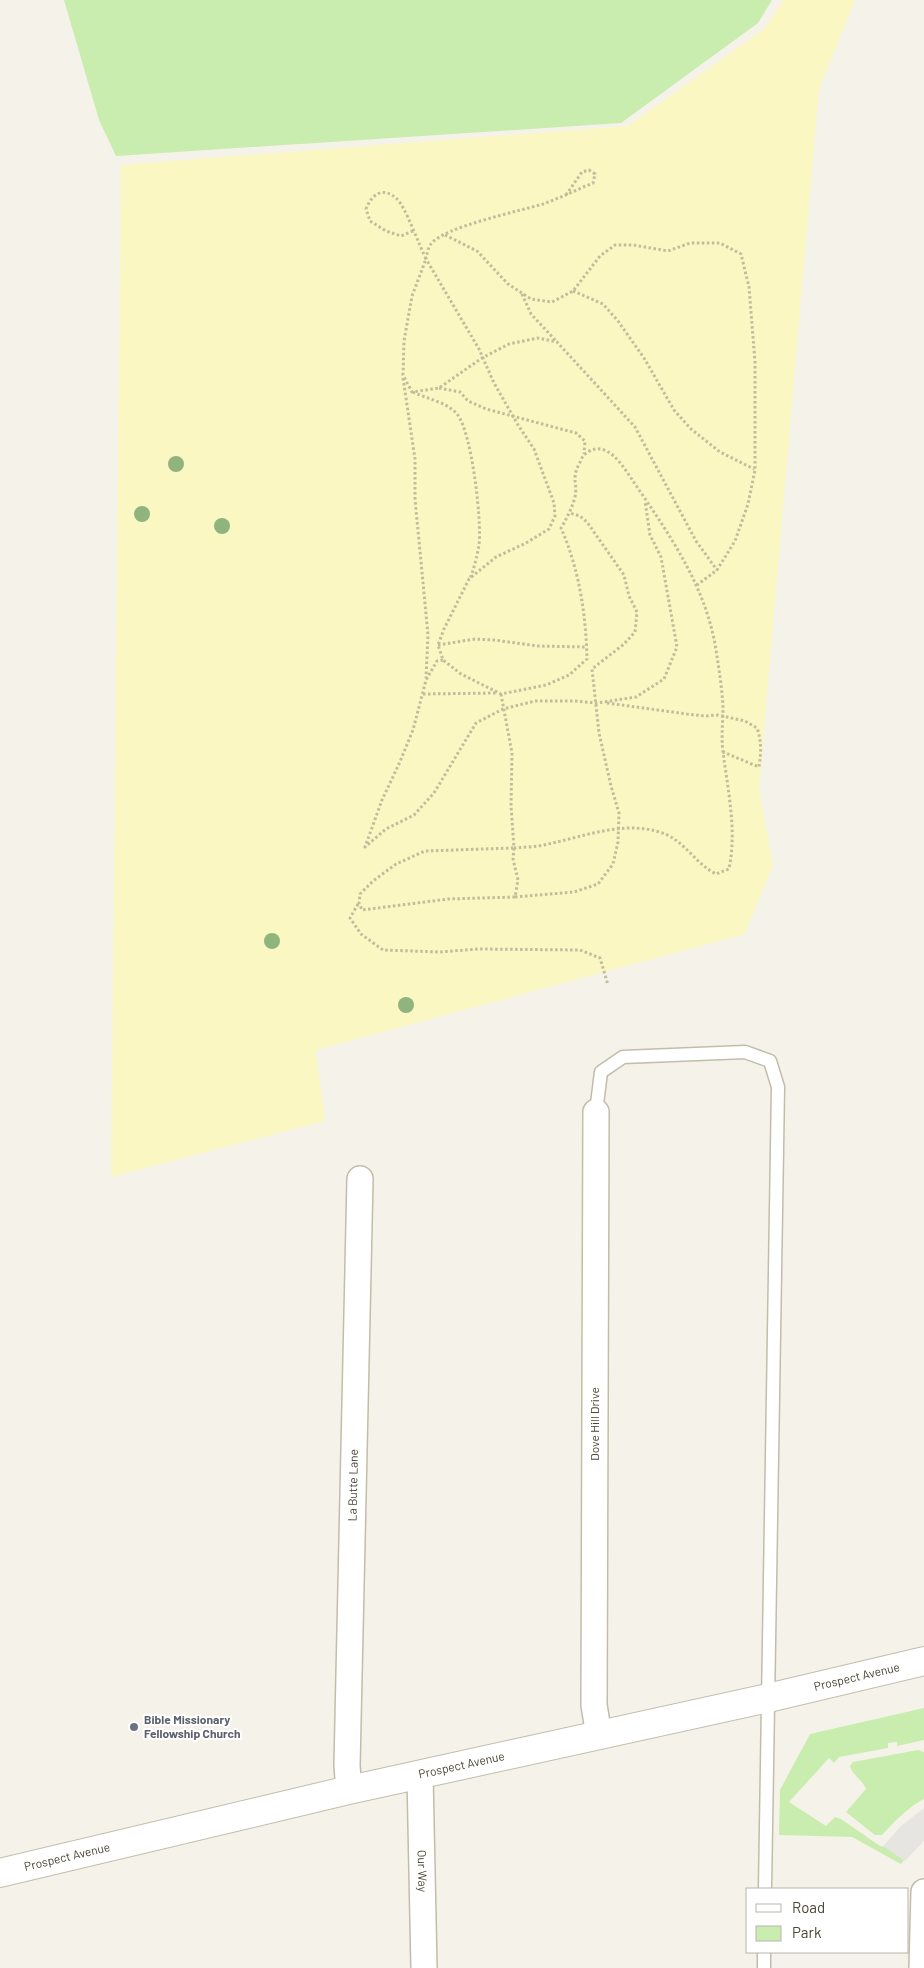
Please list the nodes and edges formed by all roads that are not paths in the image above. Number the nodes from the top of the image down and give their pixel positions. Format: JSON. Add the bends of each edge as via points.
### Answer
{"nodes":[{"id":1,"x":596,"y":1112,"type":"joint"},
{"id":2,"x":360,"y":1179,"type":"dead end"},
{"id":3,"x":924,"y":1661,"type":"edge"},
{"id":4,"x":768,"y":1698,"type":"junction"},
{"id":5,"x":599,"y":1736,"type":"junction"},
{"id":6,"x":420,"y":1775,"type":"junction"},
{"id":7,"x":349,"y":1790,"type":"junction"},
{"id":8,"x":0,"y":1873,"type":"edge"},
{"id":9,"x":765,"y":1888,"type":"edge"},
{"id":10,"x":924,"y":1892,"type":"edge"},
{"id":11,"x":764,"y":1953,"type":"edge"},
{"id":12,"x":424,"y":1968,"type":"edge"},
{"id":13,"x":764,"y":1968,"type":"edge"},
{"id":14,"x":922,"y":1968,"type":"edge"}],
"edges":[{"from":1,"to":4,"type":"lane","via":[[601,1072],[624,1057],[745,1052],[770,1061],[778,1087]]},
{"from":1,"to":5,"type":"street","name":"Dove Hill Drive","via":[[594,1706]]},
{"from":2,"to":7,"type":"street","name":"La Butte Lane"},
{"from":3,"to":4,"type":"street","name":"Prospect Avenue"},
{"from":4,"to":5,"type":"street","name":"Prospect Avenue"},
{"from":4,"to":9,"type":"lane"},
{"from":5,"to":6,"type":"street","name":"Prospect Avenue"},
{"from":6,"to":7,"type":"street","name":"Prospect Avenue"},
{"from":6,"to":12,"type":"street","name":"Our Way"},
{"from":7,"to":8,"type":"street","name":"Prospect Avenue"},
{"from":10,"to":14,"type":"street"},
{"from":11,"to":13,"type":"lane"}]}
